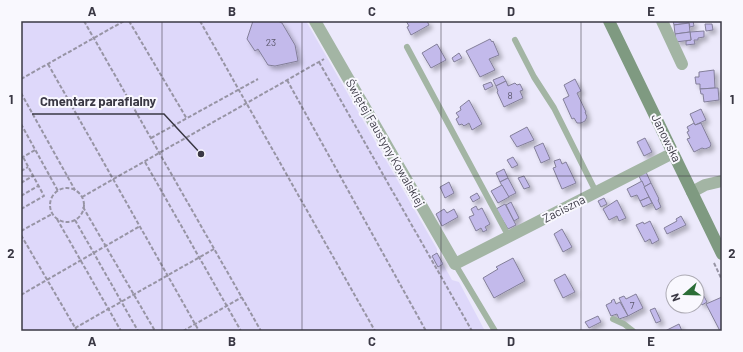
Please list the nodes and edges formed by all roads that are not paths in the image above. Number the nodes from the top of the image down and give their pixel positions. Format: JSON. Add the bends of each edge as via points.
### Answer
{"nodes":[{"id":1,"x":315,"y":21,"type":"edge"},
{"id":2,"x":609,"y":21,"type":"edge"},
{"id":3,"x":662,"y":21,"type":"edge"},
{"id":4,"x":515,"y":40,"type":"dead end"},
{"id":5,"x":407,"y":47,"type":"dead end"},
{"id":6,"x":682,"y":64,"type":"dead end"},
{"id":7,"x":673,"y":153,"type":"junction"},
{"id":8,"x":722,"y":181,"type":"edge"},
{"id":9,"x":596,"y":192,"type":"junction"},
{"id":10,"x":692,"y":192,"type":"junction"},
{"id":11,"x":508,"y":237,"type":"junction"},
{"id":12,"x":722,"y":254,"type":"edge"},
{"id":13,"x":455,"y":264,"type":"junction"},
{"id":14,"x":613,"y":319,"type":"dead end"},
{"id":15,"x":495,"y":331,"type":"edge"},
{"id":16,"x":633,"y":331,"type":"edge"}],
"edges":[{"from":1,"to":13,"type":"street","name":"Świętej Faustyny Kowalskiej"},
{"from":2,"to":7,"type":"main road","name":"Janowska"},
{"from":3,"to":6,"type":"street"},
{"from":4,"to":9,"type":"lane","via":[[554,108]]},
{"from":5,"to":11,"type":"lane"},
{"from":7,"to":9,"type":"street","name":"Zaciszna"},
{"from":7,"to":10,"type":"main road","name":"Janowska"},
{"from":8,"to":10,"type":"street","via":[[705,185]]},
{"from":9,"to":11,"type":"street","name":"Zaciszna"},
{"from":10,"to":12,"type":"main road","name":"Janowska"},
{"from":11,"to":13,"type":"street","name":"Zaciszna"},
{"from":13,"to":15,"type":"lane"},
{"from":14,"to":16,"type":"lane"}]}
